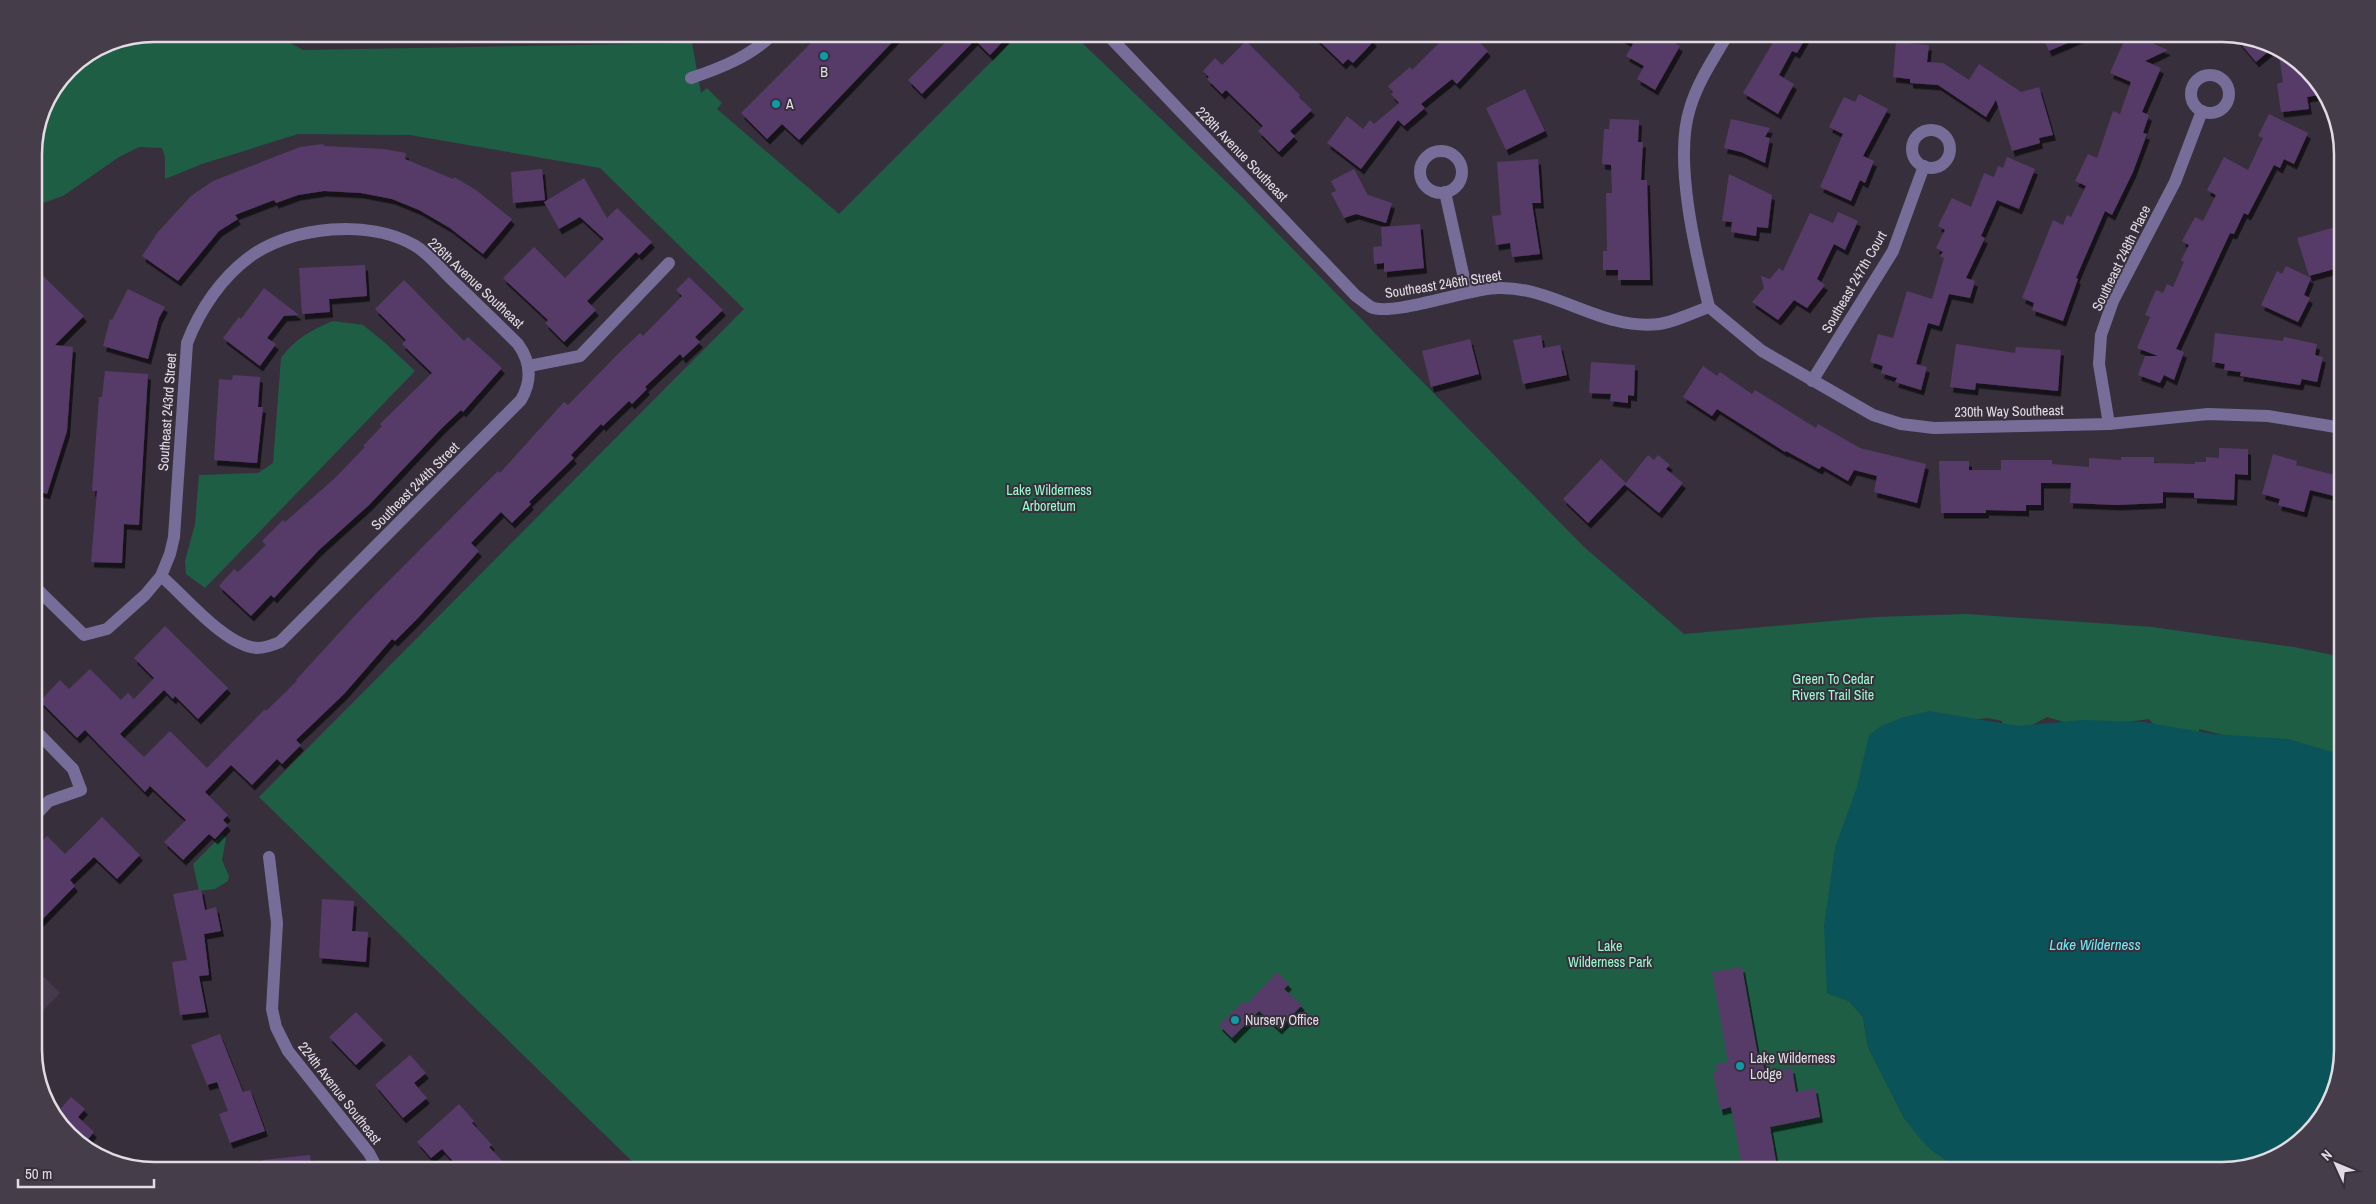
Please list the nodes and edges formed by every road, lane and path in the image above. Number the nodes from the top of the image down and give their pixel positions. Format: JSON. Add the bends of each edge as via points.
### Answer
{"nodes":[{"id":1,"x":762,"y":42,"type":"edge"},
{"id":2,"x":1114,"y":42,"type":"edge"},
{"id":3,"x":1723,"y":42,"type":"edge"},
{"id":4,"x":691,"y":78,"type":"dead end"},
{"id":5,"x":2202,"y":111,"type":"dead end"},
{"id":6,"x":1924,"y":166,"type":"dead end"},
{"id":7,"x":1445,"y":192,"type":"dead end"},
{"id":8,"x":331,"y":229,"type":"joint"},
{"id":9,"x":669,"y":263,"type":"dead end"},
{"id":10,"x":1467,"y":292,"type":"junction"},
{"id":11,"x":1356,"y":296,"type":"joint"},
{"id":12,"x":1709,"y":307,"type":"junction"},
{"id":13,"x":529,"y":366,"type":"junction"},
{"id":14,"x":1812,"y":381,"type":"junction"},
{"id":15,"x":2109,"y":424,"type":"junction"},
{"id":16,"x":2333,"y":427,"type":"edge"},
{"id":17,"x":161,"y":576,"type":"junction"},
{"id":18,"x":43,"y":595,"type":"edge"},
{"id":19,"x":43,"y":738,"type":"edge"},
{"id":20,"x":43,"y":807,"type":"edge"},
{"id":21,"x":269,"y":857,"type":"dead end"},
{"id":22,"x":374,"y":1162,"type":"edge"}],
"edges":[{"from":1,"to":4,"type":"street","via":[[718,69]]},
{"from":2,"to":11,"type":"street","name":"228th Avenue Southeast"},
{"from":3,"to":12,"type":"street","via":[[1702,78],[1686,124],[1685,164],[1692,234]]},
{"from":5,"to":15,"type":"street","name":"Southeast 248th Place","via":[[2175,182],[2113,301],[2101,335],[2099,364]]},
{"from":6,"to":14,"type":"street","name":"Southeast 247th Court","via":[[1893,251]]},
{"from":7,"to":10,"type":"street"},
{"from":8,"to":13,"type":"street","name":"226th Avenue Southeast","via":[[373,231],[413,245],[518,344]]},
{"from":8,"to":17,"type":"street","name":"Southeast 243rd Street","via":[[286,239],[253,255],[220,286],[194,325],[187,343],[174,537]]},
{"from":9,"to":13,"type":"street","via":[[580,356]]},
{"from":10,"to":11,"type":"street","name":"Southeast 246th Street","via":[[1382,310]]},
{"from":10,"to":12,"type":"street","name":"Southeast 246th Street","via":[[1516,288],[1611,320],[1633,324],[1660,324]]},
{"from":12,"to":14,"type":"street","name":"230th Way Southeast","via":[[1762,351]]},
{"from":13,"to":17,"type":"street","name":"Southeast 244th Street","via":[[528,383],[521,400],[280,642],[257,648],[240,643],[223,632]]},
{"from":14,"to":15,"type":"street","name":"230th Way Southeast","via":[[1873,415],[1901,424],[1934,428]]},
{"from":15,"to":16,"type":"street","name":"230th Way Southeast","via":[[2241,414]]},
{"from":17,"to":18,"type":"street","name":"Southeast 243rd Street","via":[[107,629],[84,635]]},
{"from":19,"to":20,"type":"street","via":[[73,769],[81,790],[49,801]]},
{"from":21,"to":22,"type":"street","name":"224th Avenue Southeast","via":[[277,923],[272,1009],[276,1027],[288,1051]]}]}
